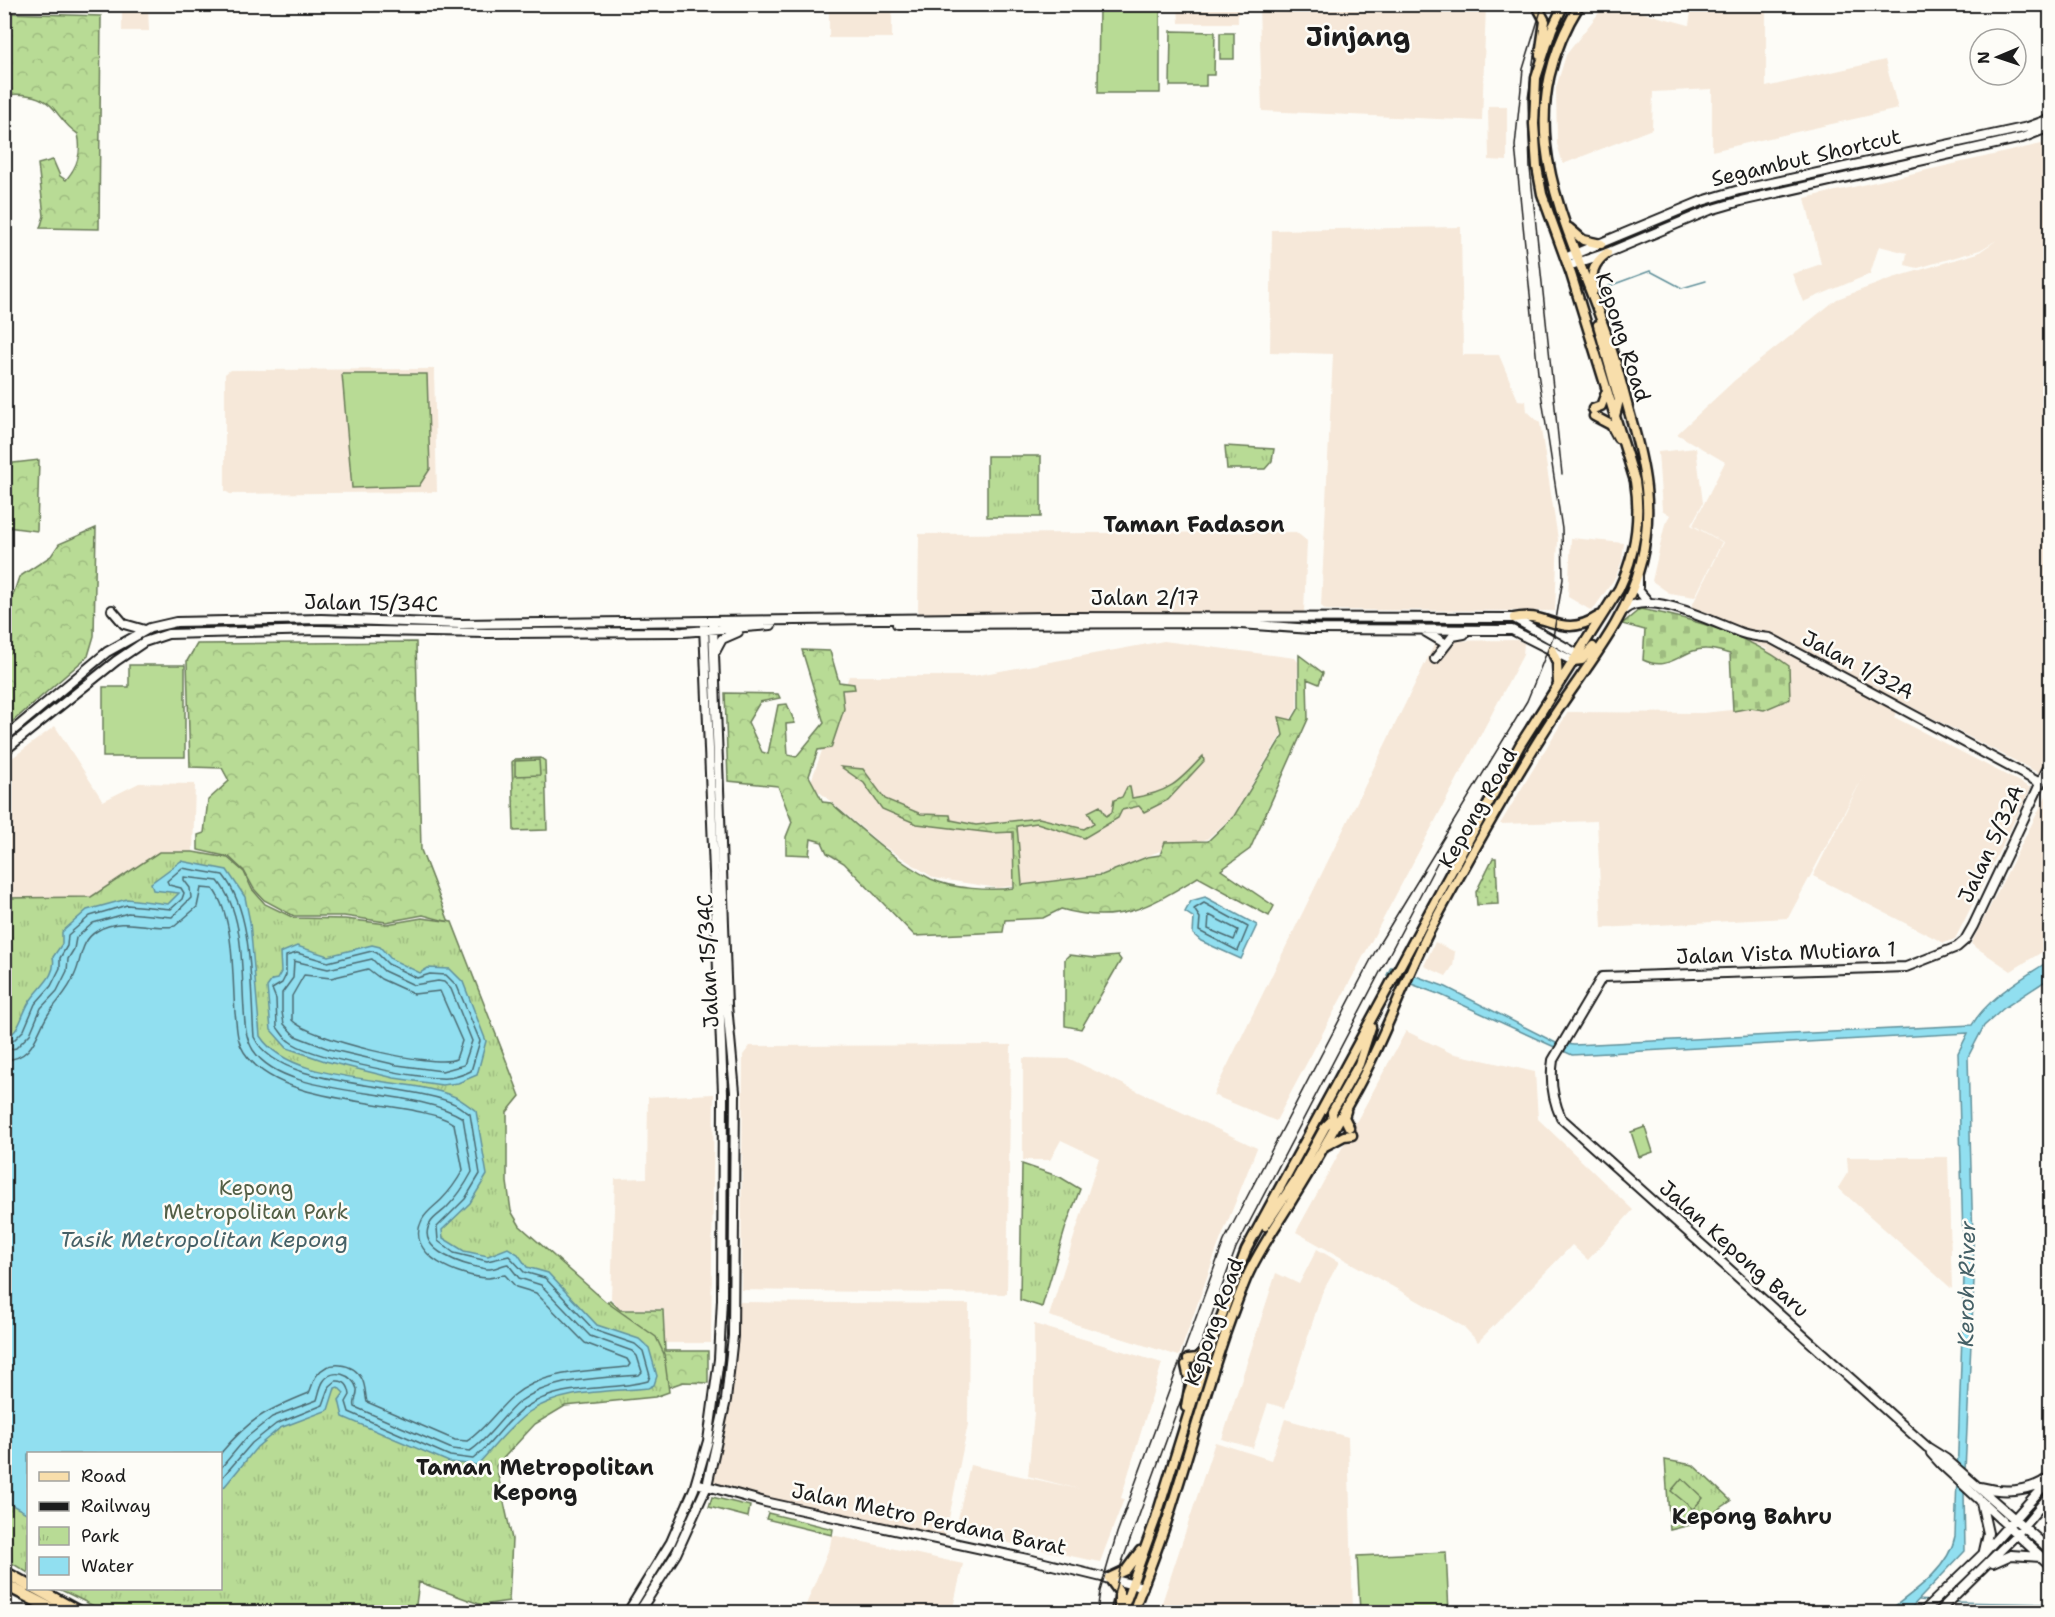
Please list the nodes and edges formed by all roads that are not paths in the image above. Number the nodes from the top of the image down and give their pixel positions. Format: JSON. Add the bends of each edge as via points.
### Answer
{"nodes":[{"id":1,"x":1536,"y":4,"type":"edge"},
{"id":2,"x":1564,"y":4,"type":"edge"},
{"id":3,"x":1580,"y":4,"type":"edge"},
{"id":4,"x":1540,"y":59,"type":"junction"},
{"id":5,"x":2050,"y":118,"type":"edge"},
{"id":6,"x":2050,"y":127,"type":"edge"},
{"id":7,"x":2050,"y":132,"type":"edge"},
{"id":8,"x":2035,"y":134,"type":"junction"},
{"id":9,"x":1910,"y":152,"type":"junction"},
{"id":10,"x":1949,"y":154,"type":"junction"},
{"id":11,"x":1564,"y":220,"type":"junction"},
{"id":12,"x":1601,"y":244,"type":"junction"},
{"id":13,"x":1576,"y":254,"type":"junction"},
{"id":14,"x":1607,"y":254,"type":"junction"},
{"id":15,"x":1567,"y":262,"type":"junction"},
{"id":16,"x":1580,"y":263,"type":"junction"},
{"id":17,"x":1595,"y":307,"type":"junction"},
{"id":18,"x":1606,"y":387,"type":"junction"},
{"id":19,"x":1615,"y":412,"type":"junction"},
{"id":20,"x":1642,"y":456,"type":"junction"},
{"id":21,"x":1630,"y":459,"type":"junction"},
{"id":22,"x":1638,"y":574,"type":"junction"},
{"id":23,"x":1650,"y":604,"type":"junction"},
{"id":24,"x":112,"y":610,"type":"dead end"},
{"id":25,"x":1623,"y":610,"type":"junction"},
{"id":26,"x":1604,"y":613,"type":"junction"},
{"id":27,"x":1514,"y":618,"type":"junction"},
{"id":28,"x":708,"y":626,"type":"junction"},
{"id":29,"x":751,"y":627,"type":"junction"},
{"id":30,"x":1611,"y":629,"type":"junction"},
{"id":31,"x":146,"y":630,"type":"junction"},
{"id":32,"x":1419,"y":630,"type":"junction"},
{"id":33,"x":1476,"y":630,"type":"junction"},
{"id":34,"x":683,"y":632,"type":"junction"},
{"id":35,"x":1443,"y":642,"type":"dead end"},
{"id":36,"x":1551,"y":649,"type":"junction"},
{"id":37,"x":710,"y":655,"type":"junction"},
{"id":38,"x":1576,"y":658,"type":"junction"},
{"id":39,"x":1435,"y":659,"type":"dead end"},
{"id":40,"x":1558,"y":684,"type":"junction"},
{"id":41,"x":1540,"y":737,"type":"junction"},
{"id":42,"x":4,"y":738,"type":"edge"},
{"id":43,"x":4,"y":751,"type":"edge"},
{"id":44,"x":2050,"y":763,"type":"edge"},
{"id":45,"x":2040,"y":783,"type":"junction"},
{"id":46,"x":1965,"y":940,"type":"joint"},
{"id":47,"x":1384,"y":994,"type":"junction"},
{"id":48,"x":1553,"y":1060,"type":"joint"},
{"id":49,"x":1348,"y":1104,"type":"junction"},
{"id":50,"x":1335,"y":1123,"type":"junction"},
{"id":51,"x":1324,"y":1146,"type":"junction"},
{"id":52,"x":1246,"y":1250,"type":"junction"},
{"id":53,"x":1217,"y":1328,"type":"junction"},
{"id":54,"x":1174,"y":1461,"type":"junction"},
{"id":55,"x":2050,"y":1478,"type":"edge"},
{"id":56,"x":696,"y":1483,"type":"junction"},
{"id":57,"x":707,"y":1486,"type":"junction"},
{"id":58,"x":1974,"y":1487,"type":"junction"},
{"id":59,"x":2050,"y":1495,"type":"edge"},
{"id":60,"x":1980,"y":1501,"type":"junction"},
{"id":61,"x":2050,"y":1505,"type":"edge"},
{"id":62,"x":2016,"y":1519,"type":"junction"},
{"id":63,"x":2025,"y":1526,"type":"junction"},
{"id":64,"x":2009,"y":1527,"type":"junction"},
{"id":65,"x":2018,"y":1534,"type":"junction"},
{"id":66,"x":1149,"y":1537,"type":"junction"},
{"id":67,"x":2050,"y":1548,"type":"edge"},
{"id":68,"x":1982,"y":1555,"type":"junction"},
{"id":69,"x":2043,"y":1557,"type":"junction"},
{"id":70,"x":2050,"y":1564,"type":"edge"},
{"id":71,"x":1986,"y":1567,"type":"junction"},
{"id":72,"x":4,"y":1572,"type":"edge"},
{"id":73,"x":1109,"y":1578,"type":"junction"},
{"id":74,"x":4,"y":1584,"type":"edge"},
{"id":75,"x":27,"y":1584,"type":"edge"},
{"id":76,"x":1132,"y":1584,"type":"junction"},
{"id":77,"x":1143,"y":1587,"type":"junction"},
{"id":78,"x":39,"y":1590,"type":"edge"},
{"id":79,"x":58,"y":1612,"type":"edge"},
{"id":80,"x":79,"y":1612,"type":"edge"},
{"id":81,"x":628,"y":1612,"type":"edge"},
{"id":82,"x":639,"y":1612,"type":"edge"},
{"id":83,"x":1121,"y":1612,"type":"edge"},
{"id":84,"x":1133,"y":1612,"type":"edge"},
{"id":85,"x":1923,"y":1612,"type":"edge"},
{"id":86,"x":1938,"y":1612,"type":"edge"}],
"edges":[{"from":1,"to":4,"type":"main road","via":[[1545,21]]},
{"from":2,"to":4,"type":"main road","name":"Kepong Road"},
{"from":3,"to":11,"type":"main road","name":"Kepong Road","via":[[1552,65],[1544,114],[1549,172]]},
{"from":4,"to":15,"type":"main road","name":"Kepong Road","via":[[1534,93],[1535,152],[1542,194]]},
{"from":5,"to":9,"type":"street","name":"Segambut Shortcut","via":[[2028,127]]},
{"from":6,"to":8,"type":"street","name":"Segambut Shortcut"},
{"from":7,"to":8,"type":"street"},
{"from":8,"to":10,"type":"street","name":"Segambut Shortcut"},
{"from":9,"to":10,"type":"street","via":[[1914,158]]},
{"from":9,"to":12,"type":"street","name":"Segambut Shortcut","via":[[1702,201]]},
{"from":10,"to":14,"type":"street","name":"Segambut Shortcut","via":[[1710,210]]},
{"from":11,"to":12,"type":"main road","via":[[1579,238]]},
{"from":11,"to":13,"type":"main road","name":"Kepong Road"},
{"from":12,"to":13,"type":"street","name":"Segambut Shortcut"},
{"from":13,"to":15,"type":"street","name":"Segambut Shortcut"},
{"from":13,"to":16,"type":"main road","name":"Kepong Road"},
{"from":14,"to":16,"type":"street","name":"Segambut Shortcut"},
{"from":14,"to":17,"type":"main road","via":[[1592,271]]},
{"from":15,"to":16,"type":"street","name":"Segambut Shortcut"},
{"from":15,"to":18,"type":"main road","name":"Kepong Road"},
{"from":16,"to":17,"type":"main road","name":"Kepong Road"},
{"from":17,"to":19,"type":"main road","via":[[1619,400]]},
{"from":17,"to":20,"type":"main road","name":"Kepong Road","via":[[1608,338]]},
{"from":18,"to":19,"type":"main road","name":"Kepong Road"},
{"from":18,"to":21,"type":"main road","via":[[1604,403],[1593,412],[1611,425]]},
{"from":19,"to":20,"type":"main road","via":[[1626,421]]},
{"from":19,"to":21,"type":"main road","name":"Kepong Road"},
{"from":20,"to":22,"type":"main road","name":"Kepong Road","via":[[1648,523]]},
{"from":21,"to":26,"type":"main road","name":"Kepong Road","via":[[1638,499],[1634,545],[1622,583]]},
{"from":22,"to":23,"type":"street","via":[[1638,590]]},
{"from":22,"to":25,"type":"main road","name":"Kepong Road"},
{"from":23,"to":25,"type":"street","via":[[1636,603]]},
{"from":23,"to":45,"type":"street","name":"Jalan 1/32A","via":[[1692,611],[1742,633],[1770,638]]},
{"from":24,"to":31,"type":"street","via":[[124,624]]},
{"from":25,"to":30,"type":"main road","name":"Kepong Road"},
{"from":26,"to":27,"type":"main road","via":[[1567,627],[1533,618]]},
{"from":26,"to":38,"type":"main road","name":"Kepong Road"},
{"from":27,"to":28,"type":"street","name":"Jalan 2/17","via":[[1053,617]]},
{"from":27,"to":38,"type":"street","name":"Jalan 2/17"},
{"from":28,"to":29,"type":"street","name":"Jalan 2/17"},
{"from":28,"to":31,"type":"street","name":"Jalan 15/34C","via":[[321,619],[176,622]]},
{"from":28,"to":34,"type":"street","name":"Jalan 15/34C"},
{"from":28,"to":37,"type":"street","name":"Jalan 15/34C"},
{"from":29,"to":32,"type":"street","name":"Jalan 2/17","via":[[1226,623]]},
{"from":29,"to":37,"type":"street","via":[[722,639]]},
{"from":30,"to":38,"type":"main road","via":[[1603,632],[1586,656]]},
{"from":30,"to":41,"type":"main road","name":"Kepong Road"},
{"from":31,"to":42,"type":"street","name":"Jalan 15/34C","via":[[107,652]]},
{"from":32,"to":33,"type":"street","name":"Jalan 2/17"},
{"from":32,"to":35,"type":"street"},
{"from":33,"to":36,"type":"street","name":"Jalan 2/17","via":[[1518,631]]},
{"from":33,"to":39,"type":"street","via":[[1453,636]]},
{"from":34,"to":37,"type":"street","via":[[699,638]]},
{"from":34,"to":43,"type":"street","name":"Jalan 15/34C","via":[[168,634],[135,648]]},
{"from":36,"to":38,"type":"street","name":"Jalan 2/17"},
{"from":36,"to":40,"type":"main road","via":[[1557,662]]},
{"from":37,"to":56,"type":"street","name":"Jalan 15/34C","via":[[723,1093],[722,1299],[717,1390]]},
{"from":37,"to":57,"type":"street","name":"Jalan 15/34C","via":[[734,1086],[734,1299],[726,1400]]},
{"from":38,"to":40,"type":"main road","name":"Kepong Road"},
{"from":38,"to":41,"type":"main road","via":[[1576,674],[1548,715]]},
{"from":40,"to":47,"type":"main road","name":"Kepong Road","via":[[1520,745]]},
{"from":41,"to":49,"type":"main road","name":"Kepong Road","via":[[1410,970]]},
{"from":44,"to":45,"type":"street","name":"Jalan 5/32A"},
{"from":45,"to":46,"type":"street","name":"Jalan 5/32A"},
{"from":46,"to":48,"type":"street","name":"Jalan Vista Mutiara 1","via":[[1957,947],[1906,967],[1602,977]]},
{"from":47,"to":50,"type":"main road","via":[[1359,1064],[1332,1112]]},
{"from":47,"to":52,"type":"main road","name":"Kepong Road"},
{"from":48,"to":58,"type":"street","name":"Jalan Kepong Baru","via":[[1554,1103],[1561,1118]]},
{"from":49,"to":50,"type":"main road","name":"Kepong Road"},
{"from":49,"to":51,"type":"main road","via":[[1344,1117],[1350,1131]]},
{"from":50,"to":51,"type":"main road","name":"Kepong Road"},
{"from":50,"to":52,"type":"main road","via":[[1325,1126],[1288,1193]]},
{"from":51,"to":77,"type":"main road","name":"Kepong Road","via":[[1244,1285]]},
{"from":52,"to":53,"type":"main road","name":"Kepong Road"},
{"from":53,"to":54,"type":"main road","name":"Kepong Road"},
{"from":53,"to":54,"type":"main road","via":[[1201,1355],[1187,1362],[1191,1383]]},
{"from":54,"to":66,"type":"main road","name":"Kepong Road"},
{"from":55,"to":58,"type":"street","via":[[2017,1490]]},
{"from":55,"to":62,"type":"street"},
{"from":56,"to":57,"type":"street","name":"Jalan Metro Perdana Barat"},
{"from":56,"to":81,"type":"street","via":[[671,1542]]},
{"from":57,"to":73,"type":"street","name":"Jalan Metro Perdana Barat"},
{"from":57,"to":82,"type":"street","via":[[676,1554]]},
{"from":58,"to":60,"type":"street","name":"Jalan Kepong Baru"},
{"from":58,"to":62,"type":"street","name":"Jalan Kepong Baru"},
{"from":59,"to":63,"type":"street"},
{"from":60,"to":64,"type":"street","name":"Jalan Kepong Baru"},
{"from":60,"to":68,"type":"street","via":[[1988,1533]]},
{"from":61,"to":67,"type":"street"},
{"from":62,"to":63,"type":"street","name":"Jalan Kepong Baru"},
{"from":62,"to":64,"type":"street"},
{"from":63,"to":65,"type":"street"},
{"from":63,"to":67,"type":"street","name":"Jalan Kepong Baru"},
{"from":64,"to":65,"type":"street","name":"Jalan Kepong Baru"},
{"from":64,"to":68,"type":"street"},
{"from":65,"to":69,"type":"street","name":"Jalan Kepong Baru"},
{"from":65,"to":71,"type":"street"},
{"from":66,"to":73,"type":"main road","via":[[1126,1570]]},
{"from":66,"to":76,"type":"main road","name":"Kepong Road"},
{"from":68,"to":85,"type":"street"},
{"from":69,"to":70,"type":"street","name":"Jalan Kepong Baru"},
{"from":69,"to":71,"type":"street","via":[[2011,1554]]},
{"from":71,"to":86,"type":"street"},
{"from":72,"to":75,"type":"highway"},
{"from":73,"to":76,"type":"street","name":"Jalan Metro Perdana Barat"},
{"from":73,"to":83,"type":"main road","via":[[1119,1592]]},
{"from":74,"to":79,"type":"highway"},
{"from":76,"to":77,"type":"street","name":"Jalan Metro Perdana Barat"},
{"from":76,"to":83,"type":"main road","name":"Kepong Road"},
{"from":77,"to":84,"type":"main road","name":"Kepong Road"},
{"from":78,"to":80,"type":"highway"}]}
